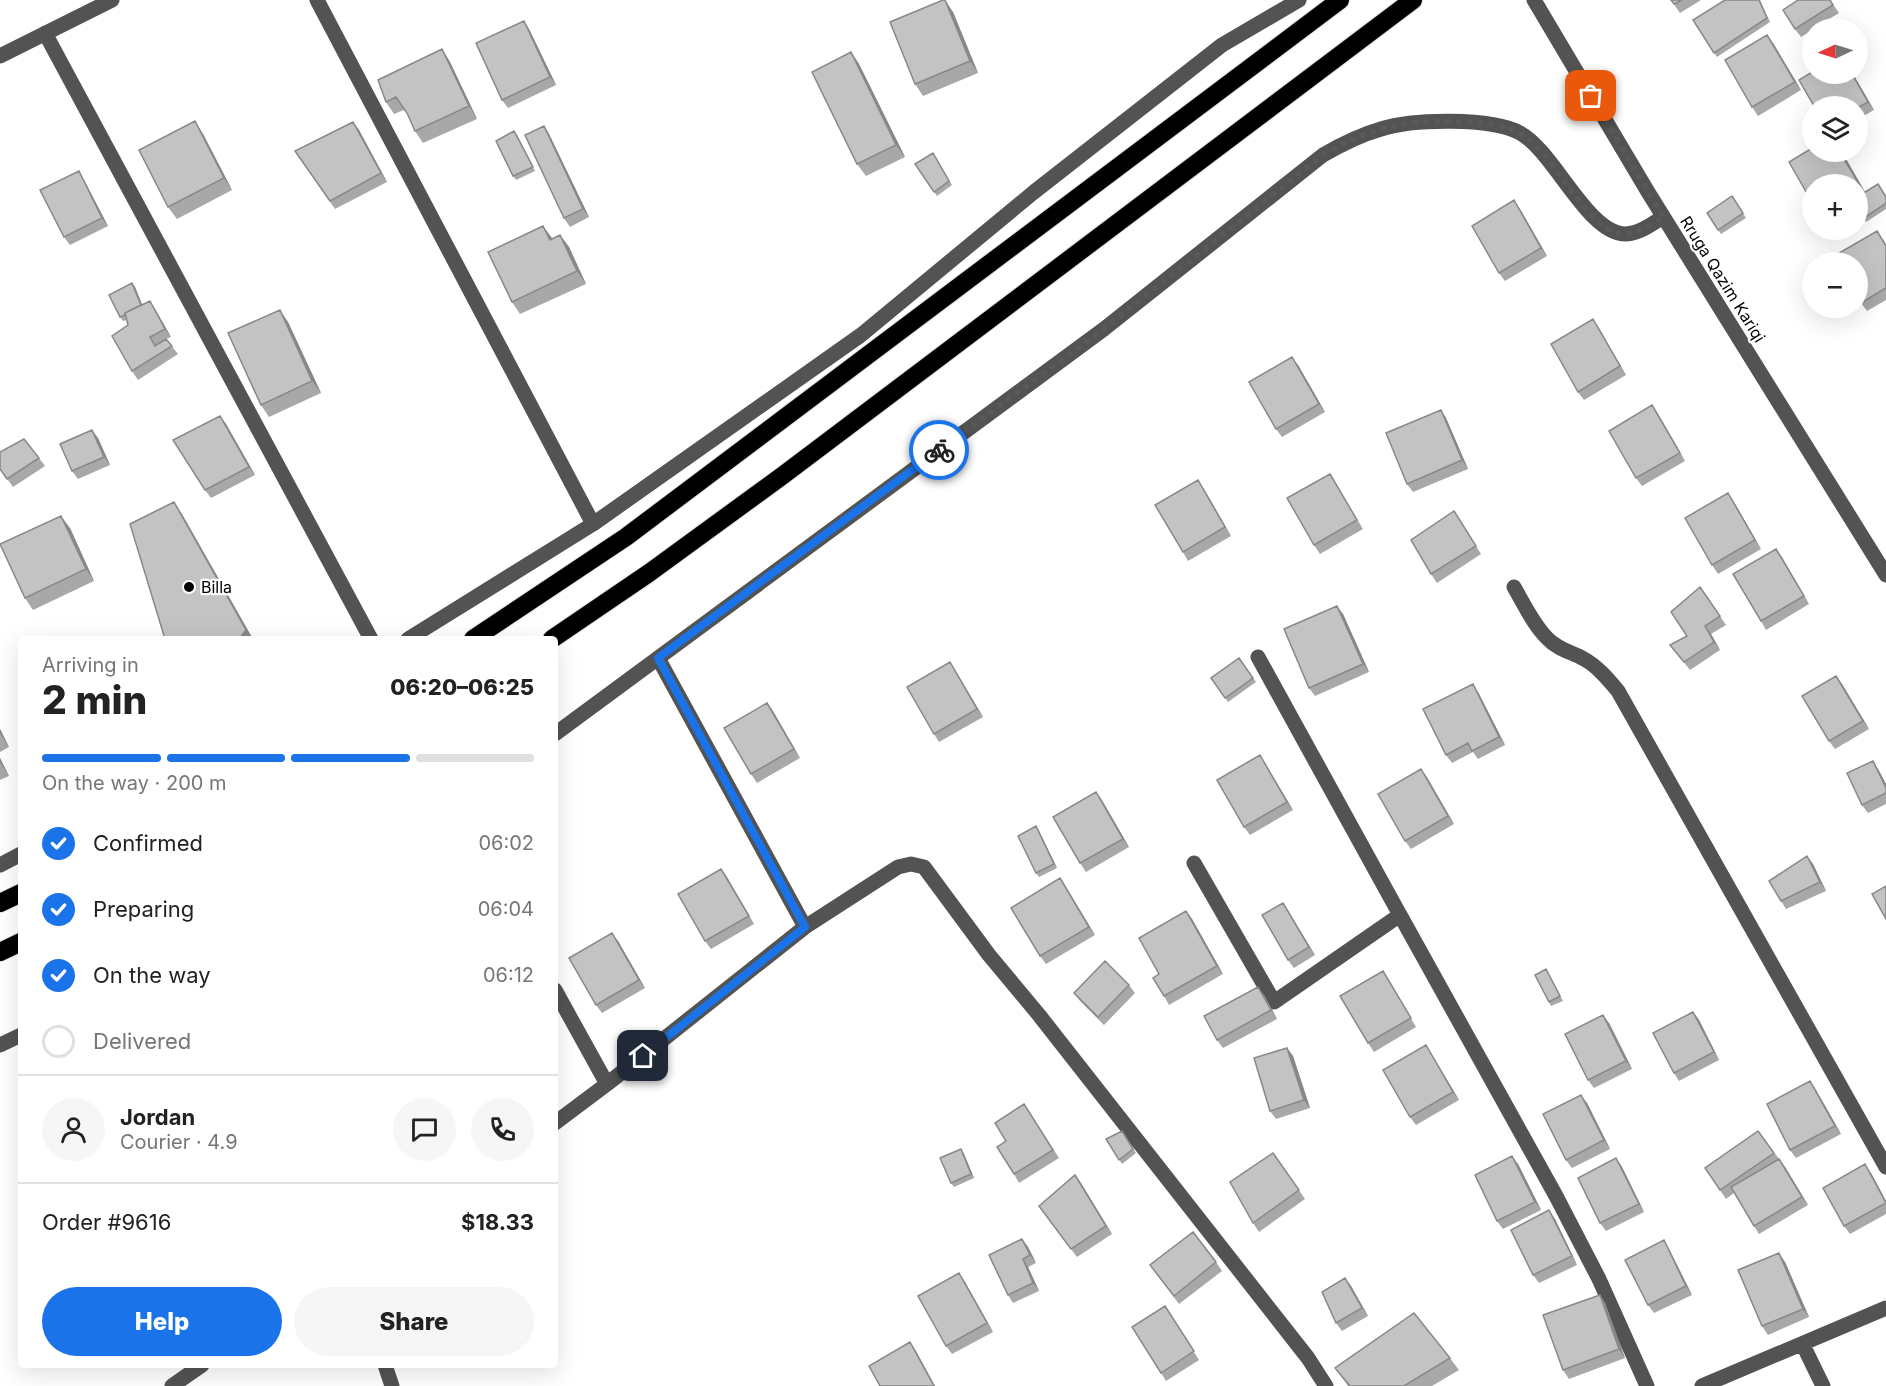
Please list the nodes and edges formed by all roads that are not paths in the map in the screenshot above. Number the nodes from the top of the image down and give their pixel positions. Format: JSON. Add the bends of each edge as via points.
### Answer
{"nodes":[{"id":1,"x":112,"y":0,"type":"edge"},
{"id":2,"x":317,"y":0,"type":"edge"},
{"id":3,"x":1299,"y":0,"type":"edge"},
{"id":4,"x":1340,"y":0,"type":"edge"},
{"id":5,"x":1413,"y":0,"type":"edge"},
{"id":6,"x":1534,"y":0,"type":"edge"},
{"id":7,"x":45,"y":33,"type":"junction"},
{"id":8,"x":0,"y":56,"type":"edge"},
{"id":9,"x":1664,"y":218,"type":"junction"},
{"id":10,"x":593,"y":524,"type":"junction"},
{"id":11,"x":1886,"y":575,"type":"edge"},
{"id":12,"x":1514,"y":587,"type":"dead end"},
{"id":13,"x":369,"y":636,"type":"edge"},
{"id":14,"x":413,"y":636,"type":"edge"},
{"id":15,"x":478,"y":636,"type":"edge"},
{"id":16,"x":556,"y":636,"type":"edge"},
{"id":17,"x":1258,"y":657,"type":"dead end"},
{"id":18,"x":658,"y":658,"type":"junction"},
{"id":19,"x":558,"y":732,"type":"edge"},
{"id":20,"x":18,"y":856,"type":"edge"},
{"id":21,"x":1194,"y":863,"type":"dead end"},
{"id":22,"x":0,"y":865,"type":"edge"},
{"id":23,"x":18,"y":894,"type":"edge"},
{"id":24,"x":0,"y":903,"type":"edge"},
{"id":25,"x":1400,"y":915,"type":"junction"},
{"id":26,"x":805,"y":927,"type":"junction"},
{"id":27,"x":18,"y":943,"type":"edge"},
{"id":28,"x":0,"y":951,"type":"edge"},
{"id":29,"x":558,"y":995,"type":"edge"},
{"id":30,"x":18,"y":1036,"type":"edge"},
{"id":31,"x":0,"y":1045,"type":"edge"},
{"id":32,"x":607,"y":1084,"type":"junction"},
{"id":33,"x":558,"y":1121,"type":"edge"},
{"id":34,"x":1886,"y":1167,"type":"edge"},
{"id":35,"x":1886,"y":1308,"type":"edge"},
{"id":36,"x":1803,"y":1345,"type":"junction"},
{"id":37,"x":198,"y":1368,"type":"edge"},
{"id":38,"x":386,"y":1368,"type":"edge"},
{"id":39,"x":172,"y":1386,"type":"edge"},
{"id":40,"x":392,"y":1386,"type":"edge"},
{"id":41,"x":1326,"y":1386,"type":"edge"},
{"id":42,"x":1647,"y":1386,"type":"edge"},
{"id":43,"x":1702,"y":1386,"type":"edge"},
{"id":44,"x":1823,"y":1386,"type":"edge"}],
"edges":[{"from":1,"to":7,"type":"street"},
{"from":2,"to":10,"type":"street"},
{"from":3,"to":10,"type":"street","via":[[1222,45],[1034,192],[861,335]]},
{"from":4,"to":15,"type":"highway","via":[[626,537]]},
{"from":5,"to":16,"type":"highway","via":[[792,469]]},
{"from":6,"to":9,"type":"street","name":"Rruga Qazim Kariqi"},
{"from":7,"to":8,"type":"street"},
{"from":7,"to":13,"type":"street"},
{"from":9,"to":11,"type":"street","name":"Rruga Qazim Kariqi"},
{"from":9,"to":18,"type":"street","via":[[1638,231],[1613,231],[1587,210],[1534,144],[1521,133],[1506,128],[1478,123],[1407,123],[1361,135],[1323,155],[1104,329]]},
{"from":10,"to":14,"type":"street"},
{"from":12,"to":34,"type":"street","via":[[1548,639],[1585,659],[1618,691]]},
{"from":17,"to":25,"type":"street"},
{"from":18,"to":19,"type":"street"},
{"from":18,"to":26,"type":"street"},
{"from":20,"to":22,"type":"street"},
{"from":21,"to":25,"type":"street","via":[[1274,1002]]},
{"from":23,"to":24,"type":"highway"},
{"from":25,"to":42,"type":"street","via":[[1556,1196]]},
{"from":26,"to":32,"type":"street"},
{"from":26,"to":41,"type":"street","via":[[898,867],[924,867]]},
{"from":27,"to":28,"type":"highway"},
{"from":29,"to":32,"type":"street"},
{"from":30,"to":31,"type":"street"},
{"from":32,"to":33,"type":"street"},
{"from":35,"to":36,"type":"street"},
{"from":36,"to":43,"type":"street"},
{"from":36,"to":44,"type":"street"},
{"from":37,"to":39,"type":"street"},
{"from":38,"to":40,"type":"street"}]}
